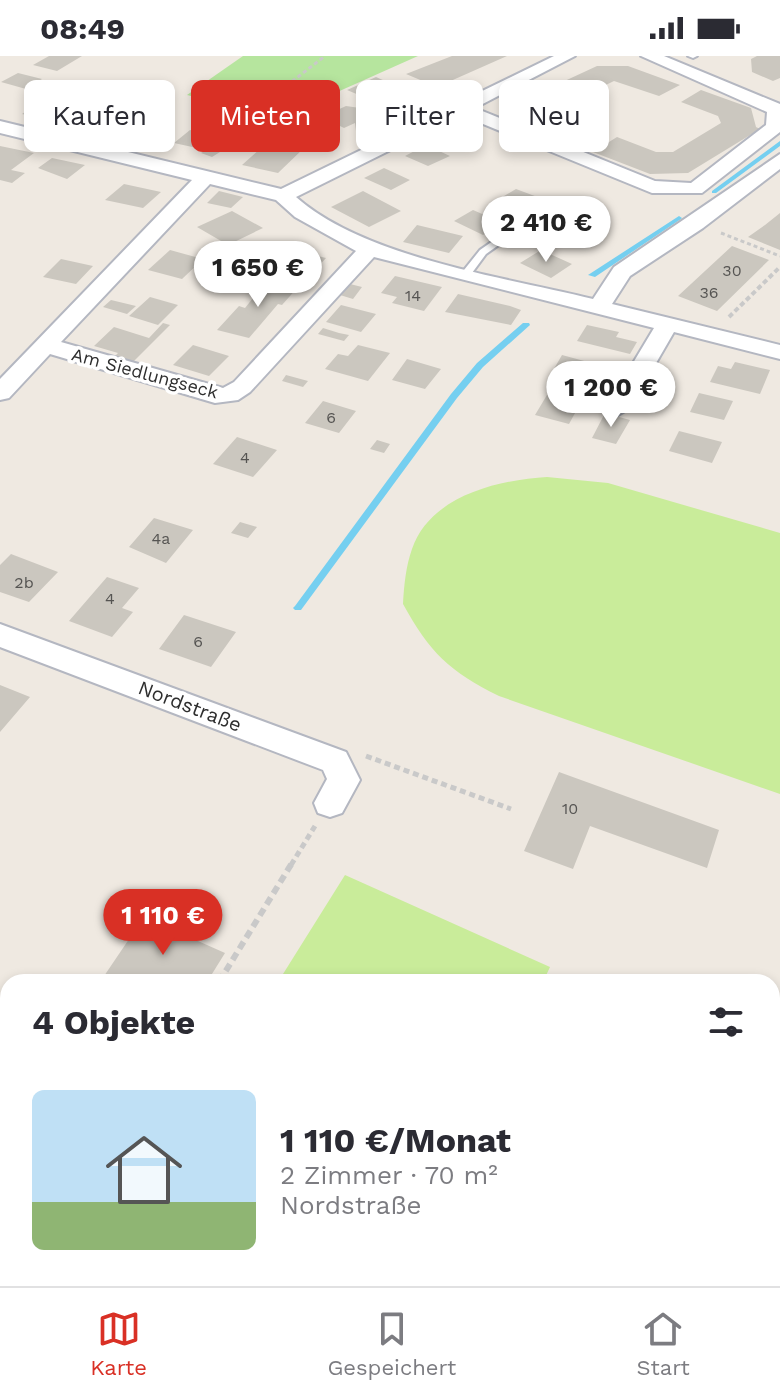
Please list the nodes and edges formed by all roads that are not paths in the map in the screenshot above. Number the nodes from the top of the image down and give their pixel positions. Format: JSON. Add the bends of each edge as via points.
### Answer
{"nodes":[{"id":1,"x":567,"y":56,"type":"edge"},
{"id":2,"x":649,"y":56,"type":"edge"},
{"id":3,"x":483,"y":98,"type":"edge"},
{"id":4,"x":778,"y":108,"type":"edge"},
{"id":5,"x":483,"y":118,"type":"edge"},
{"id":6,"x":0,"y":127,"type":"edge"},
{"id":7,"x":373,"y":152,"type":"edge"},
{"id":8,"x":780,"y":160,"type":"edge"},
{"id":9,"x":206,"y":177,"type":"junction"},
{"id":10,"x":283,"y":196,"type":"junction"},
{"id":11,"x":526,"y":222,"type":"dead end"},
{"id":12,"x":369,"y":250,"type":"junction"},
{"id":13,"x":465,"y":275,"type":"junction"},
{"id":14,"x":598,"y":308,"type":"junction"},
{"id":15,"x":667,"y":325,"type":"junction"},
{"id":16,"x":45,"y":345,"type":"junction"},
{"id":17,"x":780,"y":352,"type":"edge"},
{"id":18,"x":0,"y":393,"type":"edge"},
{"id":19,"x":618,"y":408,"type":"dead end"},
{"id":20,"x":0,"y":635,"type":"edge"},
{"id":21,"x":330,"y":803,"type":"road end"}],
"edges":[{"from":1,"to":3,"type":"street"},
{"from":2,"to":4,"type":"street"},
{"from":4,"to":5,"type":"street","via":[[775,127],[695,189],[652,187]]},
{"from":6,"to":9,"type":"street"},
{"from":7,"to":10,"type":"street"},
{"from":8,"to":14,"type":"street","via":[[622,272]]},
{"from":9,"to":10,"type":"street"},
{"from":9,"to":16,"type":"street","name":"Am Siedlungseck"},
{"from":10,"to":12,"type":"street","via":[[302,213]]},
{"from":11,"to":13,"type":"lane","via":[[483,252]]},
{"from":12,"to":13,"type":"street"},
{"from":12,"to":16,"type":"street","name":"Am Siedlungseck","via":[[229,395],[215,396]]},
{"from":13,"to":14,"type":"street"},
{"from":14,"to":15,"type":"street"},
{"from":15,"to":17,"type":"street"},
{"from":15,"to":19,"type":"street"},
{"from":16,"to":18,"type":"street"},
{"from":20,"to":21,"type":"street","name":"Nordstraße","via":[[335,761],[344,780]]}]}
